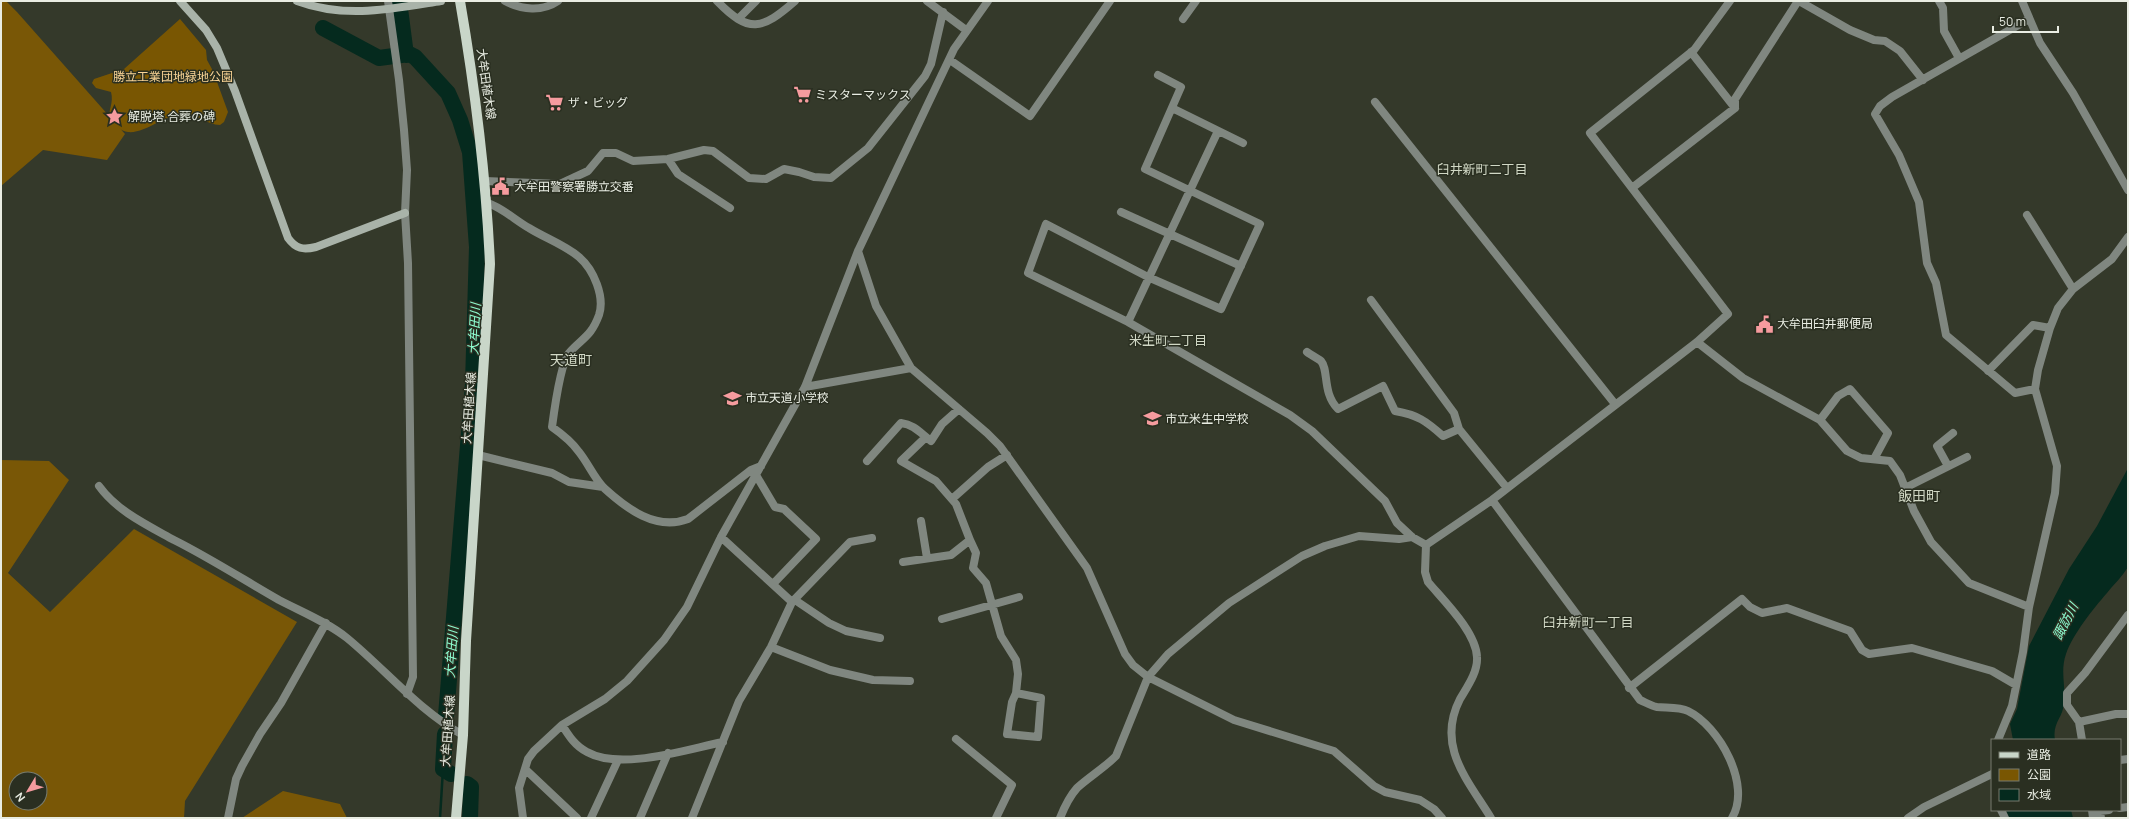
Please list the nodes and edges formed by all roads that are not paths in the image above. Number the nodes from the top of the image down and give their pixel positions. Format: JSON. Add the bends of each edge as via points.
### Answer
{"nodes":[{"id":1,"x":180,"y":1,"type":"edge"},
{"id":2,"x":297,"y":1,"type":"edge"},
{"id":3,"x":440,"y":1,"type":"edge"},
{"id":4,"x":460,"y":1,"type":"edge"},
{"id":5,"x":505,"y":1,"type":"edge"},
{"id":6,"x":558,"y":1,"type":"edge"},
{"id":7,"x":717,"y":1,"type":"edge"},
{"id":8,"x":756,"y":1,"type":"edge"},
{"id":9,"x":795,"y":1,"type":"edge"},
{"id":10,"x":927,"y":1,"type":"edge"},
{"id":11,"x":988,"y":1,"type":"edge"},
{"id":12,"x":1110,"y":1,"type":"edge"},
{"id":13,"x":1196,"y":1,"type":"edge"},
{"id":14,"x":1730,"y":1,"type":"edge"},
{"id":15,"x":1799,"y":1,"type":"edge"},
{"id":16,"x":1939,"y":1,"type":"edge"},
{"id":17,"x":2022,"y":1,"type":"edge"},
{"id":18,"x":390,"y":6,"type":"edge"},
{"id":19,"x":943,"y":12,"type":"junction"},
{"id":20,"x":738,"y":19,"type":"junction"},
{"id":21,"x":1183,"y":19,"type":"dead end"},
{"id":22,"x":2029,"y":19,"type":"junction"},
{"id":23,"x":966,"y":30,"type":"junction"},
{"id":24,"x":1691,"y":52,"type":"junction"},
{"id":25,"x":1959,"y":58,"type":"junction"},
{"id":26,"x":950,"y":60,"type":"junction"},
{"id":27,"x":1158,"y":75,"type":"dead end"},
{"id":28,"x":1923,"y":80,"type":"junction"},
{"id":29,"x":1375,"y":102,"type":"dead end"},
{"id":30,"x":1172,"y":108,"type":"junction"},
{"id":31,"x":1735,"y":108,"type":"junction"},
{"id":32,"x":1218,"y":131,"type":"junction"},
{"id":33,"x":1243,"y":143,"type":"dead end"},
{"id":34,"x":668,"y":160,"type":"junction"},
{"id":35,"x":485,"y":181,"type":"junction"},
{"id":36,"x":1632,"y":188,"type":"junction"},
{"id":37,"x":2128,"y":190,"type":"edge"},
{"id":38,"x":1190,"y":191,"type":"junction"},
{"id":39,"x":488,"y":203,"type":"junction"},
{"id":40,"x":730,"y":208,"type":"dead end"},
{"id":41,"x":1121,"y":212,"type":"dead end"},
{"id":42,"x":405,"y":213,"type":"junction"},
{"id":43,"x":2026,"y":215,"type":"dead end"},
{"id":44,"x":1169,"y":234,"type":"junction"},
{"id":45,"x":2128,"y":237,"type":"edge"},
{"id":46,"x":858,"y":251,"type":"junction"},
{"id":47,"x":1241,"y":266,"type":"junction"},
{"id":48,"x":1148,"y":277,"type":"junction"},
{"id":49,"x":2073,"y":289,"type":"junction"},
{"id":50,"x":1371,"y":300,"type":"dead end"},
{"id":51,"x":1128,"y":322,"type":"junction"},
{"id":52,"x":2050,"y":328,"type":"junction"},
{"id":53,"x":1697,"y":342,"type":"junction"},
{"id":54,"x":1307,"y":352,"type":"dead end"},
{"id":55,"x":911,"y":368,"type":"junction"},
{"id":56,"x":1988,"y":371,"type":"junction"},
{"id":57,"x":805,"y":387,"type":"junction"},
{"id":58,"x":2035,"y":389,"type":"junction"},
{"id":59,"x":1615,"y":404,"type":"junction"},
{"id":60,"x":959,"y":409,"type":"junction"},
{"id":61,"x":1820,"y":420,"type":"junction"},
{"id":62,"x":1459,"y":429,"type":"junction"},
{"id":63,"x":1953,"y":433,"type":"dead end"},
{"id":64,"x":926,"y":437,"type":"junction"},
{"id":65,"x":478,"y":455,"type":"junction"},
{"id":66,"x":1007,"y":455,"type":"junction"},
{"id":67,"x":1967,"y":457,"type":"dead end"},
{"id":68,"x":1874,"y":459,"type":"junction"},
{"id":69,"x":867,"y":461,"type":"dead end"},
{"id":70,"x":761,"y":466,"type":"junction"},
{"id":71,"x":1948,"y":466,"type":"junction"},
{"id":72,"x":756,"y":475,"type":"junction"},
{"id":73,"x":99,"y":486,"type":"dead end"},
{"id":74,"x":603,"y":487,"type":"junction"},
{"id":75,"x":1507,"y":488,"type":"junction"},
{"id":76,"x":1906,"y":488,"type":"junction"},
{"id":77,"x":952,"y":499,"type":"junction"},
{"id":78,"x":1492,"y":500,"type":"junction"},
{"id":79,"x":921,"y":521,"type":"dead end"},
{"id":80,"x":721,"y":537,"type":"junction"},
{"id":81,"x":872,"y":538,"type":"dead end"},
{"id":82,"x":1412,"y":538,"type":"junction"},
{"id":83,"x":970,"y":540,"type":"junction"},
{"id":84,"x":1426,"y":546,"type":"junction"},
{"id":85,"x":927,"y":558,"type":"junction"},
{"id":86,"x":903,"y":562,"type":"dead end"},
{"id":87,"x":773,"y":584,"type":"junction"},
{"id":88,"x":1019,"y":597,"type":"dead end"},
{"id":89,"x":794,"y":601,"type":"junction"},
{"id":90,"x":992,"y":604,"type":"junction"},
{"id":91,"x":2029,"y":607,"type":"junction"},
{"id":92,"x":2128,"y":616,"type":"edge"},
{"id":93,"x":942,"y":619,"type":"dead end"},
{"id":94,"x":326,"y":623,"type":"junction"},
{"id":95,"x":880,"y":638,"type":"dead end"},
{"id":96,"x":771,"y":648,"type":"junction"},
{"id":97,"x":1148,"y":678,"type":"junction"},
{"id":98,"x":910,"y":681,"type":"dead end"},
{"id":99,"x":2016,"y":685,"type":"junction"},
{"id":100,"x":1630,"y":688,"type":"junction"},
{"id":101,"x":1016,"y":693,"type":"junction"},
{"id":102,"x":407,"y":694,"type":"junction"},
{"id":103,"x":2128,"y":714,"type":"edge"},
{"id":104,"x":2079,"y":722,"type":"junction"},
{"id":105,"x":562,"y":725,"type":"junction"},
{"id":106,"x":462,"y":735,"type":"junction"},
{"id":107,"x":956,"y":739,"type":"dead end"},
{"id":108,"x":1998,"y":739,"type":"edge"},
{"id":109,"x":2082,"y":739,"type":"edge"},
{"id":110,"x":723,"y":742,"type":"junction"},
{"id":111,"x":668,"y":754,"type":"junction"},
{"id":112,"x":618,"y":760,"type":"junction"},
{"id":113,"x":525,"y":769,"type":"junction"},
{"id":114,"x":1991,"y":774,"type":"edge"},
{"id":115,"x":228,"y":818,"type":"edge"},
{"id":116,"x":456,"y":818,"type":"edge"},
{"id":117,"x":523,"y":818,"type":"edge"},
{"id":118,"x":577,"y":818,"type":"edge"},
{"id":119,"x":591,"y":818,"type":"edge"},
{"id":120,"x":640,"y":818,"type":"edge"},
{"id":121,"x":692,"y":818,"type":"edge"},
{"id":122,"x":996,"y":818,"type":"edge"},
{"id":123,"x":1060,"y":818,"type":"edge"},
{"id":124,"x":1442,"y":818,"type":"edge"},
{"id":125,"x":1491,"y":818,"type":"edge"},
{"id":126,"x":1732,"y":818,"type":"edge"},
{"id":127,"x":1908,"y":818,"type":"edge"}],
"edges":[{"from":1,"to":42,"type":"street","via":[[206,30],[217,48],[292,244],[305,249],[316,247]]},
{"from":2,"to":18,"type":"street","via":[[336,12]]},
{"from":3,"to":18,"type":"street"},
{"from":4,"to":35,"type":"main road","name":"大牟田植木線","via":[[479,122]]},
{"from":5,"to":6,"type":"street","via":[[517,7],[536,9],[551,6]]},
{"from":7,"to":20,"type":"street"},
{"from":8,"to":20,"type":"street"},
{"from":9,"to":20,"type":"street","via":[[766,23],[747,24]]},
{"from":10,"to":19,"type":"street"},
{"from":11,"to":23,"type":"street"},
{"from":12,"to":26,"type":"street","via":[[1030,116]]},
{"from":13,"to":21,"type":"street"},
{"from":14,"to":24,"type":"street"},
{"from":15,"to":28,"type":"street","via":[[1850,30],[1874,40],[1885,41],[1900,51]]},
{"from":15,"to":31,"type":"street","via":[[1735,99]]},
{"from":16,"to":25,"type":"street","via":[[1943,8],[1944,31]]},
{"from":17,"to":22,"type":"street"},
{"from":18,"to":42,"type":"street","via":[[407,170]]},
{"from":19,"to":23,"type":"street"},
{"from":19,"to":34,"type":"street","via":[[931,64],[925,76],[868,148],[831,178],[784,170],[766,179],[749,178],[712,151],[704,150]]},
{"from":22,"to":25,"type":"street"},
{"from":22,"to":37,"type":"street","via":[[2040,43],[2073,93]]},
{"from":23,"to":26,"type":"street"},
{"from":24,"to":31,"type":"street"},
{"from":24,"to":36,"type":"street","via":[[1590,133]]},
{"from":25,"to":28,"type":"street"},
{"from":26,"to":46,"type":"street"},
{"from":27,"to":30,"type":"street","via":[[1181,87]]},
{"from":28,"to":56,"type":"street","via":[[1884,103],[1875,114],[1899,155],[1919,202],[1927,263],[1936,283],[1946,335]]},
{"from":29,"to":59,"type":"street"},
{"from":30,"to":32,"type":"street"},
{"from":30,"to":38,"type":"street","via":[[1145,169]]},
{"from":31,"to":36,"type":"street"},
{"from":32,"to":33,"type":"street"},
{"from":32,"to":38,"type":"street"},
{"from":34,"to":35,"type":"street","via":[[633,161],[616,153],[603,153],[588,171],[560,184]]},
{"from":34,"to":40,"type":"street","via":[[678,174]]},
{"from":35,"to":39,"type":"main road","name":"大牟田植木線"},
{"from":36,"to":53,"type":"street","via":[[1728,314]]},
{"from":38,"to":44,"type":"street"},
{"from":38,"to":47,"type":"street","via":[[1260,224]]},
{"from":39,"to":65,"type":"main road","name":"大牟田植木線","via":[[490,264]]},
{"from":39,"to":74,"type":"street","via":[[579,257],[596,284],[601,299],[599,314],[591,334],[568,354],[560,380],[552,427],[579,451]]},
{"from":41,"to":44,"type":"street"},
{"from":42,"to":102,"type":"street","via":[[408,263],[413,677]]},
{"from":43,"to":49,"type":"street"},
{"from":44,"to":47,"type":"street"},
{"from":44,"to":48,"type":"street"},
{"from":45,"to":49,"type":"street","via":[[2112,259]]},
{"from":46,"to":55,"type":"street","via":[[876,306]]},
{"from":46,"to":57,"type":"street"},
{"from":47,"to":48,"type":"street","via":[[1221,309]]},
{"from":48,"to":51,"type":"street"},
{"from":48,"to":51,"type":"street","via":[[1046,224],[1028,273]]},
{"from":49,"to":52,"type":"street","via":[[2058,308]]},
{"from":50,"to":62,"type":"street","via":[[1454,413]]},
{"from":51,"to":82,"type":"street","via":[[1290,415],[1312,431],[1385,501],[1397,523]]},
{"from":52,"to":56,"type":"street","via":[[2033,325]]},
{"from":52,"to":58,"type":"street"},
{"from":53,"to":59,"type":"street"},
{"from":53,"to":61,"type":"street","via":[[1743,378]]},
{"from":54,"to":62,"type":"street","via":[[1322,362],[1326,388],[1332,403],[1338,409],[1383,386],[1395,411],[1422,419],[1443,436]]},
{"from":55,"to":57,"type":"street"},
{"from":55,"to":60,"type":"street"},
{"from":56,"to":58,"type":"street","via":[[2015,393]]},
{"from":57,"to":70,"type":"street"},
{"from":58,"to":91,"type":"street","via":[[2057,466],[2055,493]]},
{"from":59,"to":75,"type":"street"},
{"from":60,"to":64,"type":"street","via":[[942,424],[931,441]]},
{"from":60,"to":66,"type":"street","via":[[987,433]]},
{"from":61,"to":68,"type":"street","via":[[1847,451],[1861,458]]},
{"from":61,"to":68,"type":"street","via":[[1838,396],[1850,389],[1888,433]]},
{"from":62,"to":75,"type":"street"},
{"from":63,"to":71,"type":"street","via":[[1937,446]]},
{"from":64,"to":69,"type":"street","via":[[920,430],[901,423]]},
{"from":64,"to":77,"type":"street","via":[[901,460],[936,481]]},
{"from":65,"to":74,"type":"street","via":[[552,474],[569,482]]},
{"from":65,"to":106,"type":"main road","name":"大牟田植木線"},
{"from":66,"to":77,"type":"street","via":[[988,467]]},
{"from":66,"to":97,"type":"street","via":[[1087,568],[1124,654]]},
{"from":67,"to":71,"type":"street"},
{"from":68,"to":76,"type":"street","via":[[1890,461]]},
{"from":70,"to":72,"type":"street"},
{"from":70,"to":74,"type":"street","via":[[751,470],[688,519],[680,522],[663,523],[643,518]]},
{"from":71,"to":76,"type":"street"},
{"from":72,"to":80,"type":"street"},
{"from":72,"to":87,"type":"street","via":[[775,507],[784,509],[816,539]]},
{"from":73,"to":94,"type":"street","via":[[109,500],[150,527],[281,601]]},
{"from":75,"to":78,"type":"street"},
{"from":76,"to":91,"type":"street","via":[[1914,511],[1930,542],[1969,583]]},
{"from":77,"to":83,"type":"street"},
{"from":78,"to":84,"type":"street"},
{"from":78,"to":100,"type":"street"},
{"from":79,"to":85,"type":"street"},
{"from":80,"to":87,"type":"street"},
{"from":80,"to":105,"type":"street","via":[[687,607],[650,658],[605,699]]},
{"from":81,"to":89,"type":"street","via":[[850,542]]},
{"from":82,"to":84,"type":"street"},
{"from":82,"to":97,"type":"street","via":[[1359,536],[1302,556],[1229,603],[1168,654]]},
{"from":83,"to":85,"type":"street","via":[[951,555]]},
{"from":83,"to":90,"type":"street","via":[[976,553],[973,568],[986,582]]},
{"from":84,"to":125,"type":"street","via":[[1424,572],[1428,582],[1469,633],[1475,646],[1477,668],[1454,712],[1451,739],[1461,769]]},
{"from":85,"to":86,"type":"street"},
{"from":87,"to":89,"type":"street"},
{"from":88,"to":90,"type":"street"},
{"from":89,"to":95,"type":"street","via":[[846,631]]},
{"from":89,"to":96,"type":"street"},
{"from":90,"to":93,"type":"street"},
{"from":90,"to":101,"type":"street","via":[[1001,636],[1016,660]]},
{"from":91,"to":99,"type":"street"},
{"from":92,"to":104,"type":"street","via":[[2086,673],[2067,694],[2067,705]]},
{"from":94,"to":102,"type":"street","via":[[347,638]]},
{"from":94,"to":115,"type":"street","via":[[242,766],[236,779]]},
{"from":96,"to":98,"type":"street","via":[[830,670],[873,680]]},
{"from":96,"to":110,"type":"street","via":[[739,701]]},
{"from":97,"to":123,"type":"street","via":[[1116,756],[1077,789],[1067,802]]},
{"from":97,"to":124,"type":"street","via":[[1234,720],[1334,751],[1374,786],[1385,792],[1420,800]]},
{"from":99,"to":100,"type":"street","via":[[1992,671],[1912,648],[1869,654],[1862,650],[1850,630],[1787,608],[1762,613],[1750,607],[1742,598]]},
{"from":99,"to":108,"type":"street","via":[[2012,706]]},
{"from":100,"to":126,"type":"street","via":[[1640,700],[1650,704],[1687,710],[1712,730],[1732,760],[1738,780],[1736,812]]},
{"from":101,"to":101,"type":"street","via":[[1041,698],[1038,737],[1007,734]]},
{"from":102,"to":106,"type":"street","via":[[427,712]]},
{"from":103,"to":104,"type":"street"},
{"from":104,"to":109,"type":"street"},
{"from":105,"to":112,"type":"street","via":[[573,742],[587,752]]},
{"from":105,"to":113,"type":"street","via":[[534,751]]},
{"from":106,"to":116,"type":"main road","name":"大牟田植木線"},
{"from":107,"to":122,"type":"street","via":[[1012,785]]},
{"from":110,"to":111,"type":"street"},
{"from":110,"to":121,"type":"street"},
{"from":111,"to":112,"type":"street"},
{"from":111,"to":120,"type":"street"},
{"from":112,"to":119,"type":"street"},
{"from":113,"to":117,"type":"street","via":[[519,788]]},
{"from":113,"to":118,"type":"street"},
{"from":114,"to":127,"type":"street","via":[[1924,807]]}]}
